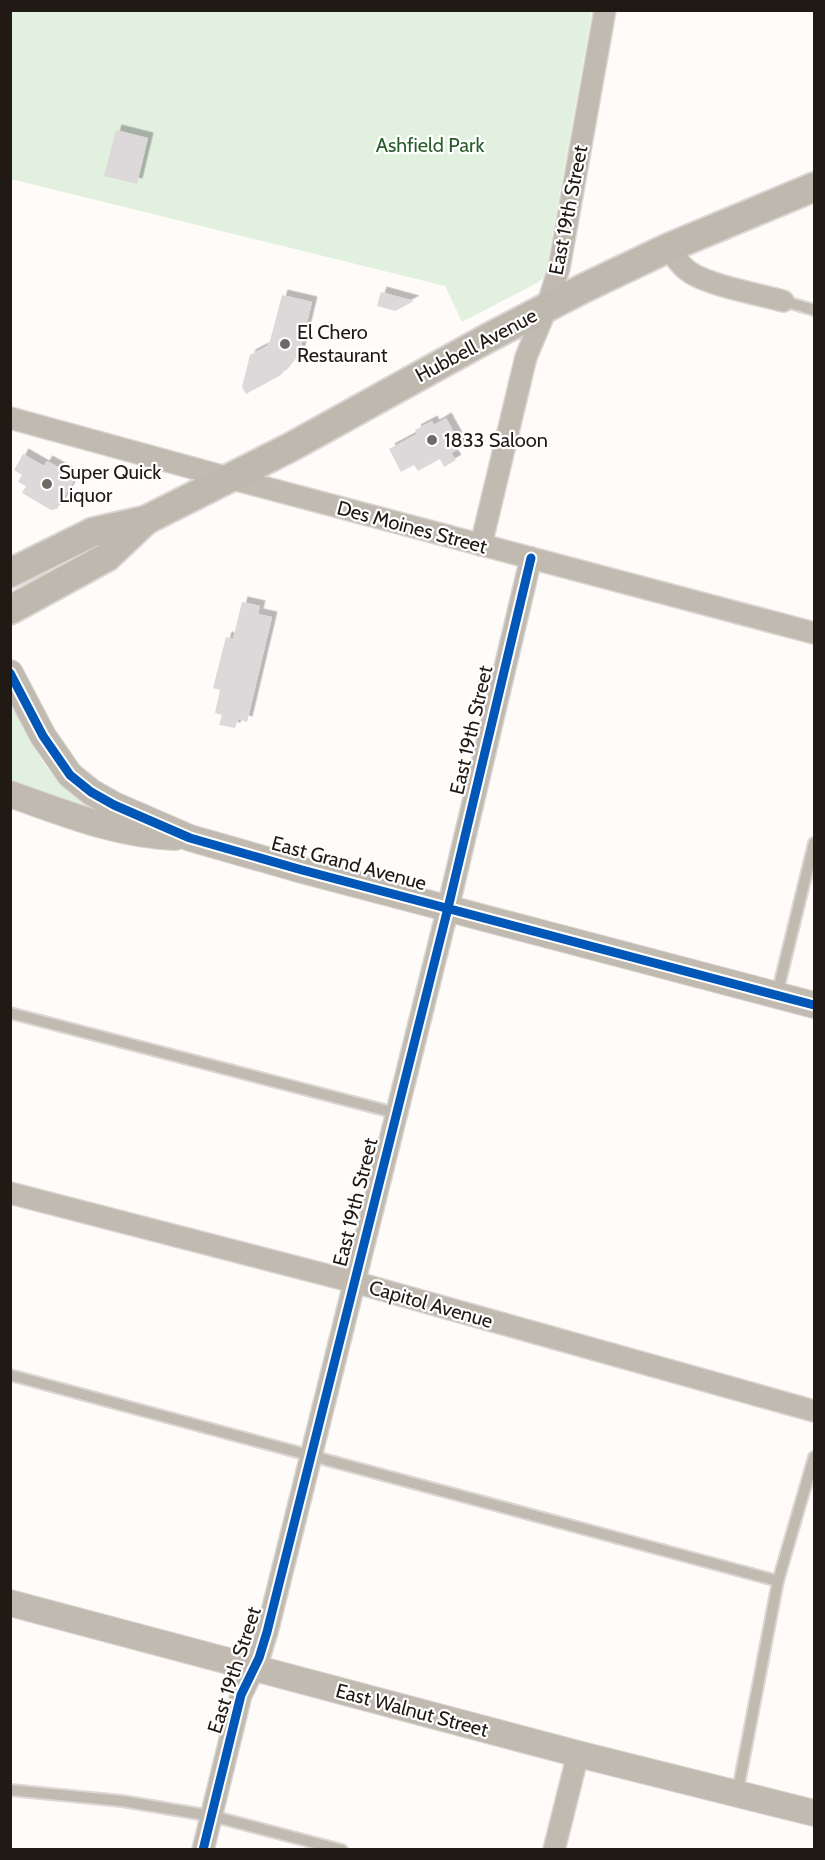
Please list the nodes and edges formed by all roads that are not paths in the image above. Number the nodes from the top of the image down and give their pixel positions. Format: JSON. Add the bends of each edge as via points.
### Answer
{"nodes":[{"id":1,"x":605,"y":10,"type":"edge"},
{"id":2,"x":814,"y":187,"type":"edge"},
{"id":3,"x":668,"y":248,"type":"junction"},
{"id":4,"x":783,"y":302,"type":"joint"},
{"id":5,"x":547,"y":307,"type":"junction"},
{"id":6,"x":814,"y":310,"type":"edge"},
{"id":7,"x":10,"y":418,"type":"edge"},
{"id":8,"x":229,"y":478,"type":"junction"},
{"id":9,"x":146,"y":520,"type":"junction"},
{"id":10,"x":481,"y":545,"type":"junction"},
{"id":11,"x":531,"y":558,"type":"junction"},
{"id":12,"x":10,"y":573,"type":"edge"},
{"id":13,"x":10,"y":610,"type":"edge"},
{"id":14,"x":814,"y":633,"type":"edge"},
{"id":15,"x":10,"y":673,"type":"edge"},
{"id":16,"x":10,"y":794,"type":"edge"},
{"id":17,"x":190,"y":838,"type":"junction"},
{"id":18,"x":814,"y":843,"type":"edge"},
{"id":19,"x":448,"y":908,"type":"junction"},
{"id":20,"x":777,"y":995,"type":"junction"},
{"id":21,"x":814,"y":1005,"type":"edge"},
{"id":22,"x":10,"y":1013,"type":"edge"},
{"id":23,"x":396,"y":1113,"type":"junction"},
{"id":24,"x":10,"y":1193,"type":"edge"},
{"id":25,"x":354,"y":1282,"type":"junction"},
{"id":26,"x":10,"y":1375,"type":"edge"},
{"id":27,"x":814,"y":1411,"type":"edge"},
{"id":28,"x":311,"y":1455,"type":"junction"},
{"id":29,"x":814,"y":1457,"type":"edge"},
{"id":30,"x":778,"y":1581,"type":"junction"},
{"id":31,"x":10,"y":1604,"type":"edge"},
{"id":32,"x":254,"y":1668,"type":"junction"},
{"id":33,"x":578,"y":1754,"type":"junction"},
{"id":34,"x":10,"y":1790,"type":"edge"},
{"id":35,"x":737,"y":1795,"type":"junction"},
{"id":36,"x":814,"y":1813,"type":"edge"},
{"id":37,"x":212,"y":1816,"type":"junction"},
{"id":38,"x":204,"y":1850,"type":"edge"},
{"id":39,"x":342,"y":1850,"type":"edge"},
{"id":40,"x":554,"y":1850,"type":"edge"}],
"edges":[{"from":1,"to":5,"type":"street","name":"East 19th Street","via":[[559,268]]},
{"from":2,"to":3,"type":"main road","name":"Hubbell Avenue"},
{"from":3,"to":4,"type":"street","via":[[692,273]]},
{"from":3,"to":5,"type":"main road","name":"Hubbell Avenue"},
{"from":4,"to":6,"type":"lane"},
{"from":5,"to":8,"type":"main road","name":"Hubbell Avenue"},
{"from":5,"to":10,"type":"street","name":"East 19th Street","via":[[526,357]]},
{"from":7,"to":8,"type":"street","name":"Des Moines Street"},
{"from":8,"to":9,"type":"main road","name":"Hubbell Avenue"},
{"from":8,"to":10,"type":"street","name":"Des Moines Street"},
{"from":9,"to":12,"type":"main road","name":"Hubbell Avenue","via":[[93,532]]},
{"from":9,"to":13,"type":"main road","name":"Hubbell Avenue","via":[[107,557]]},
{"from":10,"to":11,"type":"street","name":"Des Moines Street"},
{"from":11,"to":14,"type":"street","name":"Des Moines Street"},
{"from":11,"to":19,"type":"street","name":"East 19th Street"},
{"from":15,"to":17,"type":"street","name":"East Grand Avenue","via":[[70,775],[114,805]]},
{"from":16,"to":17,"type":"street","name":"East Grand Avenue","via":[[134,834]]},
{"from":17,"to":19,"type":"street","name":"East Grand Avenue"},
{"from":18,"to":20,"type":"lane"},
{"from":19,"to":20,"type":"street","name":"East Grand Avenue"},
{"from":19,"to":23,"type":"street","name":"East 19th Street"},
{"from":20,"to":21,"type":"street","name":"East Grand Avenue"},
{"from":22,"to":23,"type":"lane"},
{"from":23,"to":25,"type":"street","name":"East 19th Street"},
{"from":24,"to":25,"type":"street","name":"Capitol Avenue"},
{"from":25,"to":27,"type":"street","name":"Capitol Avenue"},
{"from":25,"to":28,"type":"street","name":"East 19th Street"},
{"from":26,"to":28,"type":"lane"},
{"from":28,"to":30,"type":"lane"},
{"from":28,"to":32,"type":"street","name":"East 19th Street","via":[[267,1632]]},
{"from":29,"to":30,"type":"lane"},
{"from":30,"to":35,"type":"lane"},
{"from":31,"to":32,"type":"street","name":"East Walnut Street"},
{"from":32,"to":33,"type":"street","name":"East Walnut Street"},
{"from":32,"to":37,"type":"street","name":"East 19th Street","via":[[241,1695]]},
{"from":33,"to":35,"type":"street","name":"East Walnut Street"},
{"from":33,"to":40,"type":"street"},
{"from":34,"to":37,"type":"lane","via":[[122,1801]]},
{"from":35,"to":36,"type":"street","name":"East Walnut Street"},
{"from":37,"to":38,"type":"street","name":"East 19th Street"},
{"from":37,"to":39,"type":"lane"}]}
